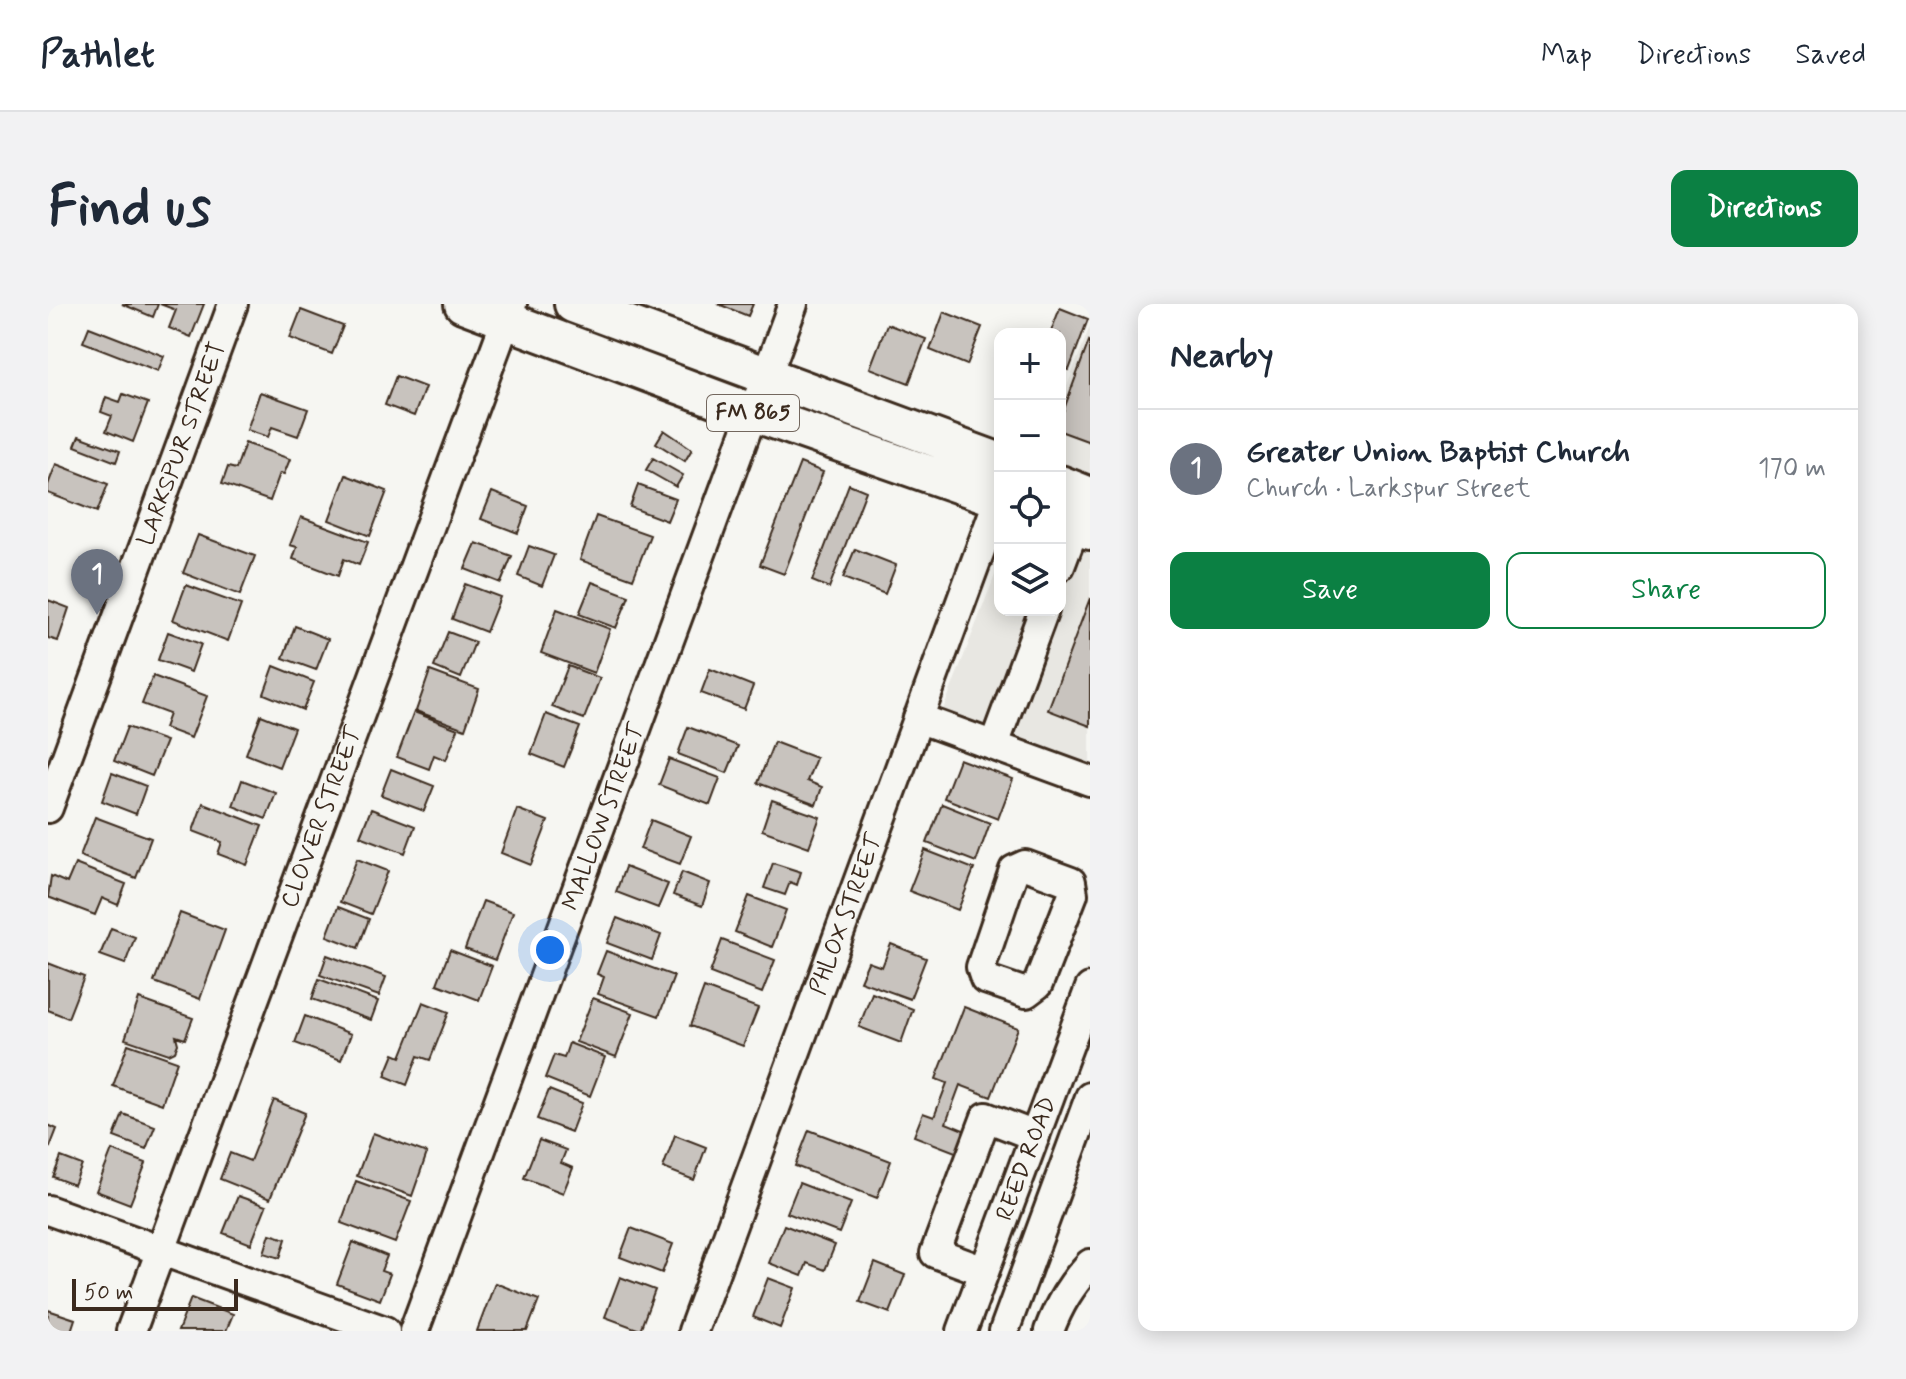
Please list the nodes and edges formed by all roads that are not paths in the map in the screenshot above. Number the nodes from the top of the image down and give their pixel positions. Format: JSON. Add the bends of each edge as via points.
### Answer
{"nodes":[{"id":1,"x":233,"y":304,"type":"edge"},
{"id":2,"x":463,"y":304,"type":"edge"},
{"id":3,"x":573,"y":304,"type":"edge"},
{"id":4,"x":793,"y":304,"type":"edge"},
{"id":5,"x":510,"y":312,"type":"edge"},
{"id":6,"x":767,"y":374,"type":"junction"},
{"id":7,"x":754,"y":413,"type":"junction"},
{"id":8,"x":994,"y":460,"type":"edge"},
{"id":9,"x":1066,"y":495,"type":"edge"},
{"id":10,"x":994,"y":496,"type":"edge"},
{"id":11,"x":994,"y":514,"type":"edge"},
{"id":12,"x":1079,"y":518,"type":"edge"},
{"id":13,"x":1066,"y":551,"type":"edge"},
{"id":14,"x":1042,"y":616,"type":"edge"},
{"id":15,"x":918,"y":718,"type":"junction"},
{"id":16,"x":994,"y":745,"type":"junction"},
{"id":17,"x":1090,"y":781,"type":"edge"},
{"id":18,"x":48,"y":808,"type":"edge"},
{"id":19,"x":1090,"y":988,"type":"edge"},
{"id":20,"x":1090,"y":1097,"type":"edge"},
{"id":21,"x":1035,"y":1136,"type":"junction"},
{"id":22,"x":48,"y":1210,"type":"edge"},
{"id":23,"x":1004,"y":1219,"type":"junction"},
{"id":24,"x":1041,"y":1231,"type":"junction"},
{"id":25,"x":160,"y":1252,"type":"junction"},
{"id":26,"x":1090,"y":1264,"type":"edge"},
{"id":27,"x":984,"y":1271,"type":"junction"},
{"id":28,"x":1006,"y":1325,"type":"edge"},
{"id":29,"x":131,"y":1331,"type":"edge"},
{"id":30,"x":385,"y":1331,"type":"edge"},
{"id":31,"x":414,"y":1331,"type":"edge"},
{"id":32,"x":693,"y":1331,"type":"edge"},
{"id":33,"x":962,"y":1331,"type":"edge"},
{"id":34,"x":1037,"y":1331,"type":"edge"},
{"id":35,"x":1049,"y":1331,"type":"edge"}],
"edges":[{"from":1,"to":18,"type":"street","name":"LARKSPUR STREET"},
{"from":2,"to":5,"type":"main road","number":"FM 865"},
{"from":3,"to":6,"type":"main road","number":"FM 865"},
{"from":4,"to":6,"type":"street","name":"MALLOW STREET"},
{"from":5,"to":7,"type":"main road","number":"FM 865"},
{"from":5,"to":25,"type":"street","name":"CLOVER STREET"},
{"from":6,"to":7,"type":"street","name":"MALLOW STREET"},
{"from":6,"to":8,"type":"main road","number":"FM 865"},
{"from":7,"to":10,"type":"main road","number":"FM 865"},
{"from":7,"to":31,"type":"street","name":"MALLOW STREET"},
{"from":9,"to":12,"type":"main road"},
{"from":11,"to":15,"type":"street","name":"PHLOX STREET"},
{"from":12,"to":13,"type":"street"},
{"from":14,"to":16,"type":"street"},
{"from":15,"to":16,"type":"street"},
{"from":15,"to":32,"type":"street","name":"PHLOX STREET"},
{"from":16,"to":17,"type":"street"},
{"from":19,"to":21,"type":"street","name":"REED ROAD"},
{"from":20,"to":24,"type":"street","name":"REED ROAD"},
{"from":21,"to":23,"type":"street","name":"REED ROAD"},
{"from":21,"to":27,"type":"street","via":[[986,1117],[935,1253]]},
{"from":22,"to":25,"type":"street"},
{"from":23,"to":24,"type":"street"},
{"from":23,"to":27,"type":"street","name":"REED ROAD"},
{"from":24,"to":28,"type":"street","name":"REED ROAD"},
{"from":25,"to":29,"type":"street","name":"CLOVER STREET"},
{"from":25,"to":30,"type":"street"},
{"from":26,"to":35,"type":"street","via":[[1071,1285]]},
{"from":27,"to":33,"type":"street","name":"REED ROAD"},
{"from":28,"to":34,"type":"street"}]}
